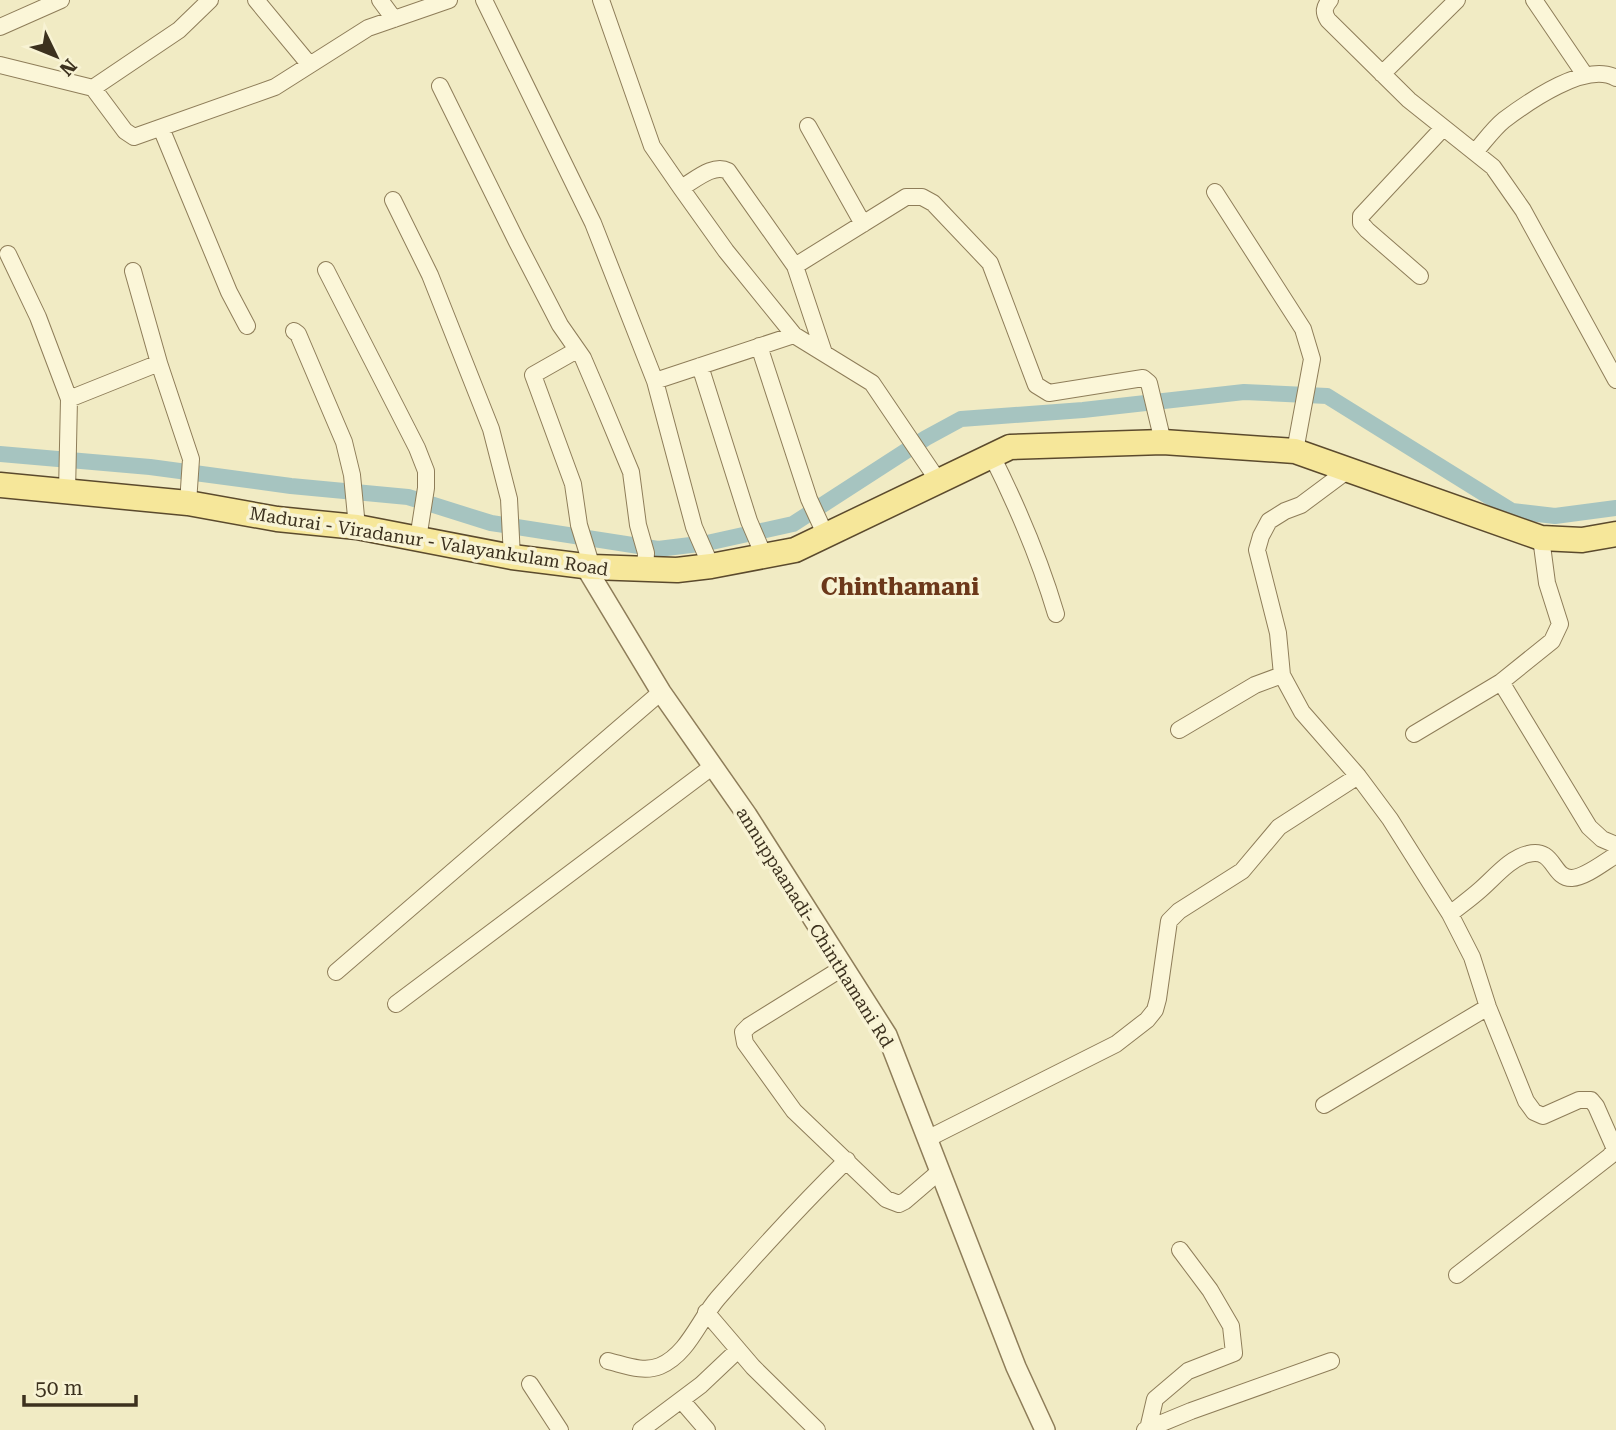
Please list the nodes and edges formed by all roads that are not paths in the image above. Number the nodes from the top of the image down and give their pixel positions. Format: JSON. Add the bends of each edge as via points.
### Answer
{"nodes":[{"id":1,"x":61,"y":0,"type":"edge"},
{"id":2,"x":210,"y":0,"type":"edge"},
{"id":3,"x":256,"y":0,"type":"edge"},
{"id":4,"x":380,"y":0,"type":"edge"},
{"id":5,"x":449,"y":0,"type":"edge"},
{"id":6,"x":484,"y":0,"type":"edge"},
{"id":7,"x":601,"y":0,"type":"edge"},
{"id":8,"x":1330,"y":0,"type":"edge"},
{"id":9,"x":1457,"y":0,"type":"edge"},
{"id":10,"x":1534,"y":0,"type":"edge"},
{"id":11,"x":394,"y":19,"type":"junction"},
{"id":12,"x":0,"y":27,"type":"edge"},
{"id":13,"x":309,"y":64,"type":"junction"},
{"id":14,"x":0,"y":65,"type":"edge"},
{"id":15,"x":1382,"y":74,"type":"junction"},
{"id":16,"x":1585,"y":75,"type":"junction"},
{"id":17,"x":1616,"y":78,"type":"edge"},
{"id":18,"x":440,"y":86,"type":"dead end"},
{"id":19,"x":93,"y":88,"type":"junction"},
{"id":20,"x":808,"y":126,"type":"dead end"},
{"id":21,"x":161,"y":128,"type":"junction"},
{"id":22,"x":1443,"y":128,"type":"junction"},
{"id":23,"x":1475,"y":152,"type":"junction"},
{"id":24,"x":681,"y":188,"type":"junction"},
{"id":25,"x":1215,"y":192,"type":"dead end"},
{"id":26,"x":393,"y":200,"type":"dead end"},
{"id":27,"x":863,"y":224,"type":"junction"},
{"id":28,"x":8,"y":254,"type":"dead end"},
{"id":29,"x":794,"y":266,"type":"junction"},
{"id":30,"x":326,"y":270,"type":"dead end"},
{"id":31,"x":133,"y":271,"type":"dead end"},
{"id":32,"x":1420,"y":276,"type":"dead end"},
{"id":33,"x":247,"y":326,"type":"dead end"},
{"id":34,"x":294,"y":331,"type":"dead end"},
{"id":35,"x":794,"y":335,"type":"junction"},
{"id":36,"x":759,"y":346,"type":"junction"},
{"id":37,"x":577,"y":350,"type":"junction"},
{"id":38,"x":824,"y":354,"type":"junction"},
{"id":39,"x":159,"y":363,"type":"junction"},
{"id":40,"x":700,"y":366,"type":"junction"},
{"id":41,"x":1616,"y":380,"type":"edge"},
{"id":42,"x":655,"y":381,"type":"junction"},
{"id":43,"x":69,"y":399,"type":"junction"},
{"id":44,"x":1161,"y":431,"type":"junction"},
{"id":45,"x":1297,"y":441,"type":"junction"},
{"id":46,"x":992,"y":456,"type":"junction"},
{"id":47,"x":1348,"y":470,"type":"junction"},
{"id":48,"x":68,"y":481,"type":"junction"},
{"id":49,"x":939,"y":482,"type":"junction"},
{"id":50,"x":0,"y":485,"type":"edge"},
{"id":51,"x":188,"y":503,"type":"junction"},
{"id":52,"x":356,"y":516,"type":"junction"},
{"id":53,"x":822,"y":528,"type":"junction"},
{"id":54,"x":1616,"y":534,"type":"edge"},
{"id":55,"x":1541,"y":538,"type":"junction"},
{"id":56,"x":418,"y":539,"type":"junction"},
{"id":57,"x":760,"y":548,"type":"junction"},
{"id":58,"x":512,"y":550,"type":"junction"},
{"id":59,"x":707,"y":560,"type":"junction"},
{"id":60,"x":588,"y":561,"type":"junction"},
{"id":61,"x":645,"y":562,"type":"junction"},
{"id":62,"x":1056,"y":614,"type":"dead end"},
{"id":63,"x":1282,"y":675,"type":"junction"},
{"id":64,"x":1502,"y":682,"type":"junction"},
{"id":65,"x":661,"y":692,"type":"junction"},
{"id":66,"x":1179,"y":730,"type":"dead end"},
{"id":67,"x":1414,"y":734,"type":"dead end"},
{"id":68,"x":713,"y":766,"type":"junction"},
{"id":69,"x":1358,"y":776,"type":"junction"},
{"id":70,"x":1616,"y":845,"type":"edge"},
{"id":71,"x":1616,"y":855,"type":"edge"},
{"id":72,"x":1450,"y":914,"type":"junction"},
{"id":73,"x":844,"y":967,"type":"junction"},
{"id":74,"x":335,"y":972,"type":"dead end"},
{"id":75,"x":396,"y":1004,"type":"dead end"},
{"id":76,"x":1488,"y":1007,"type":"junction"},
{"id":77,"x":1324,"y":1105,"type":"dead end"},
{"id":78,"x":927,"y":1139,"type":"junction"},
{"id":79,"x":847,"y":1160,"type":"junction"},
{"id":80,"x":940,"y":1171,"type":"junction"},
{"id":81,"x":1180,"y":1250,"type":"dead end"},
{"id":82,"x":1457,"y":1275,"type":"dead end"},
{"id":83,"x":706,"y":1312,"type":"junction"},
{"id":84,"x":738,"y":1350,"type":"junction"},
{"id":85,"x":608,"y":1361,"type":"dead end"},
{"id":86,"x":1331,"y":1361,"type":"dead end"},
{"id":87,"x":530,"y":1384,"type":"dead end"},
{"id":88,"x":682,"y":1401,"type":"junction"},
{"id":89,"x":1147,"y":1429,"type":"edge"},
{"id":90,"x":561,"y":1430,"type":"edge"},
{"id":91,"x":641,"y":1430,"type":"edge"},
{"id":92,"x":707,"y":1430,"type":"edge"},
{"id":93,"x":817,"y":1430,"type":"edge"},
{"id":94,"x":1045,"y":1430,"type":"edge"}],
"edges":[{"from":1,"to":12,"type":"street"},
{"from":2,"to":19,"type":"street","via":[[169,37]]},
{"from":3,"to":13,"type":"street"},
{"from":4,"to":11,"type":"street"},
{"from":5,"to":11,"type":"street"},
{"from":6,"to":42,"type":"street","via":[[593,223]]},
{"from":7,"to":24,"type":"street","via":[[652,146]]},
{"from":8,"to":15,"type":"street","via":[[1324,14],[1328,20]]},
{"from":9,"to":15,"type":"street"},
{"from":10,"to":16,"type":"street"},
{"from":11,"to":13,"type":"street","via":[[368,28]]},
{"from":13,"to":21,"type":"street","via":[[275,87]]},
{"from":14,"to":19,"type":"street"},
{"from":15,"to":22,"type":"street"},
{"from":16,"to":17,"type":"street"},
{"from":16,"to":23,"type":"street","via":[[1551,89],[1503,121]]},
{"from":18,"to":37,"type":"street","via":[[547,301]]},
{"from":19,"to":21,"type":"street","via":[[129,135]]},
{"from":20,"to":27,"type":"street"},
{"from":21,"to":33,"type":"street"},
{"from":22,"to":23,"type":"street"},
{"from":22,"to":32,"type":"street","via":[[1361,216],[1367,230]]},
{"from":23,"to":41,"type":"street","via":[[1493,167],[1523,210]]},
{"from":24,"to":29,"type":"street","via":[[714,169],[728,170]]},
{"from":24,"to":35,"type":"street"},
{"from":25,"to":45,"type":"street","via":[[1303,329],[1312,359]]},
{"from":26,"to":58,"type":"street","via":[[456,337],[491,429],[509,499]]},
{"from":27,"to":29,"type":"street"},
{"from":27,"to":44,"type":"street","via":[[906,197],[933,203],[990,263],[1037,385],[1049,393],[1143,378],[1149,383]]},
{"from":28,"to":43,"type":"street"},
{"from":29,"to":38,"type":"street"},
{"from":30,"to":56,"type":"street","via":[[426,471]]},
{"from":31,"to":39,"type":"street"},
{"from":34,"to":52,"type":"street","via":[[344,442]]},
{"from":35,"to":36,"type":"street"},
{"from":35,"to":38,"type":"street"},
{"from":36,"to":40,"type":"street"},
{"from":36,"to":53,"type":"street"},
{"from":37,"to":60,"type":"street","via":[[533,375],[573,484]]},
{"from":37,"to":61,"type":"street","via":[[631,472]]},
{"from":38,"to":49,"type":"street","via":[[872,383]]},
{"from":39,"to":43,"type":"street"},
{"from":39,"to":51,"type":"street","via":[[191,459]]},
{"from":40,"to":42,"type":"street"},
{"from":40,"to":57,"type":"street"},
{"from":42,"to":59,"type":"street"},
{"from":43,"to":48,"type":"street"},
{"from":44,"to":45,"type":"main road","name":"Madurai - Viradanur - Valayankulam Road"},
{"from":44,"to":46,"type":"main road","name":"Madurai - Viradanur - Valayankulam Road","via":[[1010,446]]},
{"from":45,"to":47,"type":"main road","name":"Madurai - Viradanur - Valayankulam Road"},
{"from":46,"to":49,"type":"main road","name":"Madurai - Viradanur - Valayankulam Road"},
{"from":46,"to":62,"type":"street"},
{"from":47,"to":55,"type":"main road","name":"Madurai - Viradanur - Valayankulam Road"},
{"from":47,"to":63,"type":"street","via":[[1301,505],[1269,521],[1261,536],[1257,550],[1278,634]]},
{"from":48,"to":50,"type":"main road","name":"Madurai - Viradanur - Valayankulam Road"},
{"from":48,"to":51,"type":"main road","name":"Madurai - Viradanur - Valayankulam Road"},
{"from":49,"to":53,"type":"main road","name":"Madurai - Viradanur - Valayankulam Road"},
{"from":51,"to":52,"type":"main road","name":"Madurai - Viradanur - Valayankulam Road","via":[[277,519]]},
{"from":52,"to":56,"type":"main road","name":"Madurai - Viradanur - Valayankulam Road"},
{"from":53,"to":57,"type":"main road","name":"Madurai - Viradanur - Valayankulam Road","via":[[795,550]]},
{"from":54,"to":55,"type":"main road","name":"Madurai - Viradanur - Valayankulam Road","via":[[1582,540]]},
{"from":55,"to":64,"type":"street","via":[[1547,583],[1560,624],[1552,641]]},
{"from":56,"to":58,"type":"main road","name":"Madurai - Viradanur - Valayankulam Road"},
{"from":57,"to":59,"type":"main road","name":"Madurai - Viradanur - Valayankulam Road"},
{"from":58,"to":60,"type":"main road","name":"Madurai - Viradanur - Valayankulam Road"},
{"from":59,"to":61,"type":"main road","name":"Madurai - Viradanur - Valayankulam Road"},
{"from":60,"to":61,"type":"main road","name":"Madurai - Viradanur - Valayankulam Road"},
{"from":60,"to":65,"type":"street","name":"annuppaanadi- Chinthamani Rd"},
{"from":63,"to":66,"type":"street","via":[[1255,685]]},
{"from":63,"to":69,"type":"street","via":[[1302,712]]},
{"from":64,"to":67,"type":"street"},
{"from":64,"to":70,"type":"street","via":[[1589,828]]},
{"from":65,"to":68,"type":"street","name":"annuppaanadi- Chinthamani Rd"},
{"from":65,"to":74,"type":"street"},
{"from":68,"to":73,"type":"street","name":"annuppaanadi- Chinthamani Rd"},
{"from":68,"to":75,"type":"street"},
{"from":69,"to":72,"type":"street"},
{"from":69,"to":78,"type":"street","via":[[1279,827],[1242,871],[1169,921],[1158,999],[1147,1020],[1116,1044]]},
{"from":71,"to":72,"type":"street","via":[[1571,878],[1562,875],[1548,857],[1526,854]]},
{"from":72,"to":76,"type":"street","via":[[1472,957]]},
{"from":73,"to":78,"type":"street","name":"annuppaanadi- Chinthamani Rd","via":[[887,1035]]},
{"from":73,"to":79,"type":"street","via":[[743,1032],[745,1044],[794,1111]]},
{"from":76,"to":77,"type":"street"},
{"from":76,"to":82,"type":"street","via":[[1534,1112],[1543,1115],[1579,1100],[1591,1100],[1615,1149]]},
{"from":78,"to":80,"type":"street","name":"annuppaanadi- Chinthamani Rd"},
{"from":79,"to":80,"type":"street","via":[[886,1199],[899,1204]]},
{"from":79,"to":83,"type":"street"},
{"from":80,"to":94,"type":"street","name":"annuppaanadi- Chinthamani Rd"},
{"from":81,"to":89,"type":"street","via":[[1231,1326],[1234,1353],[1188,1371],[1155,1399]]},
{"from":83,"to":84,"type":"street"},
{"from":83,"to":85,"type":"street","via":[[680,1354],[659,1366],[643,1370]]},
{"from":84,"to":88,"type":"street"},
{"from":84,"to":93,"type":"street"},
{"from":86,"to":89,"type":"street"},
{"from":87,"to":90,"type":"street"},
{"from":88,"to":91,"type":"street"},
{"from":88,"to":92,"type":"street"}]}
